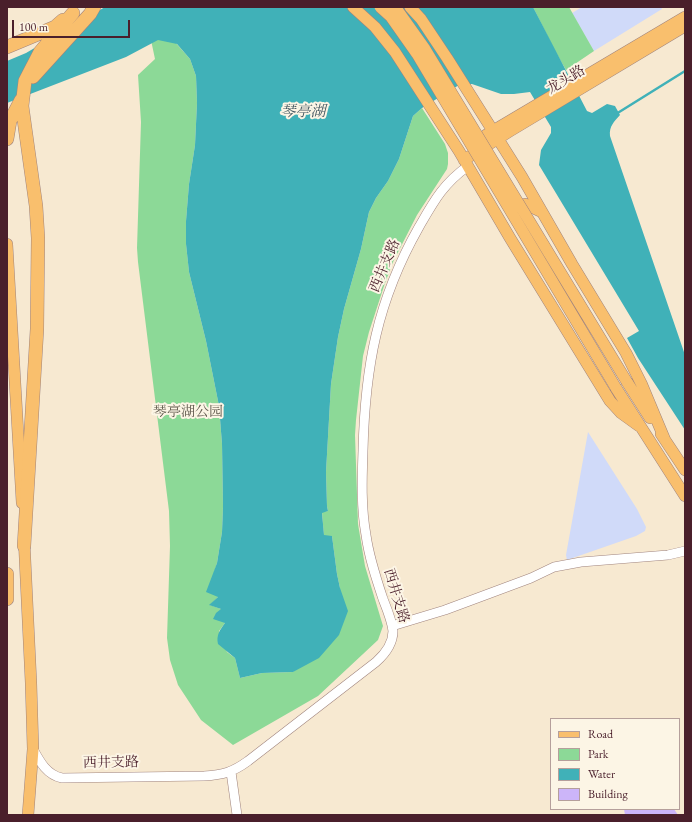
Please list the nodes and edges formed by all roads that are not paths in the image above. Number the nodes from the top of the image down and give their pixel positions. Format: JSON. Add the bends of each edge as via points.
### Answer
{"nodes":[{"id":1,"x":94,"y":7,"type":"edge"},
{"id":2,"x":353,"y":7,"type":"edge"},
{"id":3,"x":380,"y":7,"type":"edge"},
{"id":4,"x":393,"y":7,"type":"edge"},
{"id":5,"x":410,"y":7,"type":"edge"},
{"id":6,"x":76,"y":10,"type":"edge"},
{"id":7,"x":685,"y":17,"type":"edge"},
{"id":8,"x":685,"y":26,"type":"edge"},
{"id":9,"x":7,"y":47,"type":"edge"},
{"id":10,"x":590,"y":79,"type":"junction"},
{"id":11,"x":494,"y":135,"type":"junction"},
{"id":12,"x":7,"y":139,"type":"edge"},
{"id":13,"x":464,"y":159,"type":"junction"},
{"id":14,"x":542,"y":212,"type":"junction"},
{"id":15,"x":510,"y":238,"type":"junction"},
{"id":16,"x":7,"y":244,"type":"edge"},
{"id":17,"x":639,"y":426,"type":"junction"},
{"id":18,"x":665,"y":440,"type":"junction"},
{"id":19,"x":685,"y":470,"type":"edge"},
{"id":20,"x":685,"y":496,"type":"edge"},
{"id":21,"x":24,"y":546,"type":"junction"},
{"id":22,"x":685,"y":551,"type":"edge"},
{"id":23,"x":7,"y":574,"type":"edge"},
{"id":24,"x":7,"y":599,"type":"edge"},
{"id":25,"x":392,"y":626,"type":"junction"},
{"id":26,"x":33,"y":749,"type":"junction"},
{"id":27,"x":231,"y":772,"type":"junction"},
{"id":28,"x":28,"y":815,"type":"edge"},
{"id":29,"x":237,"y":815,"type":"edge"}],
"edges":[{"from":1,"to":12,"type":"highway","via":[[31,79],[10,121]]},
{"from":2,"to":13,"type":"main road","via":[[375,27],[396,52]]},
{"from":3,"to":17,"type":"main road","bridge":true,"via":[[391,17],[417,54]]},
{"from":4,"to":18,"type":"main road","bridge":true,"via":[[425,49],[627,382]]},
{"from":5,"to":11,"type":"main road","via":[[447,58]]},
{"from":6,"to":9,"type":"highway","via":[[55,27]]},
{"from":6,"to":21,"type":"highway","via":[[40,52],[25,81],[22,106],[36,206],[38,246],[37,329]]},
{"from":7,"to":10,"type":"main road","name":"龙头路"},
{"from":8,"to":10,"type":"main road","name":"龙头路"},
{"from":10,"to":11,"type":"main road","name":"龙头路"},
{"from":11,"to":13,"type":"main road","name":"龙头路"},
{"from":11,"to":14,"type":"main road"},
{"from":13,"to":15,"type":"main road"},
{"from":13,"to":25,"type":"street","name":"西井支路","via":[[436,197],[398,268],[383,308],[367,380],[362,470],[363,519],[372,567]]},
{"from":14,"to":15,"type":"main road","via":[[526,204],[515,208],[508,222]]},
{"from":14,"to":18,"type":"main road","via":[[626,353]]},
{"from":15,"to":17,"type":"main road","via":[[610,401]]},
{"from":16,"to":21,"type":"main road"},
{"from":17,"to":20,"type":"main road"},
{"from":18,"to":19,"type":"main road"},
{"from":21,"to":26,"type":"main road"},
{"from":22,"to":25,"type":"street","via":[[554,567],[445,610]]},
{"from":23,"to":24,"type":"highway"},
{"from":25,"to":27,"type":"street","name":"西井支路","via":[[391,642],[382,657]]},
{"from":26,"to":27,"type":"street","name":"西井支路","via":[[47,771],[62,778],[204,776]]},
{"from":26,"to":28,"type":"main road"},
{"from":27,"to":29,"type":"street"}]}
